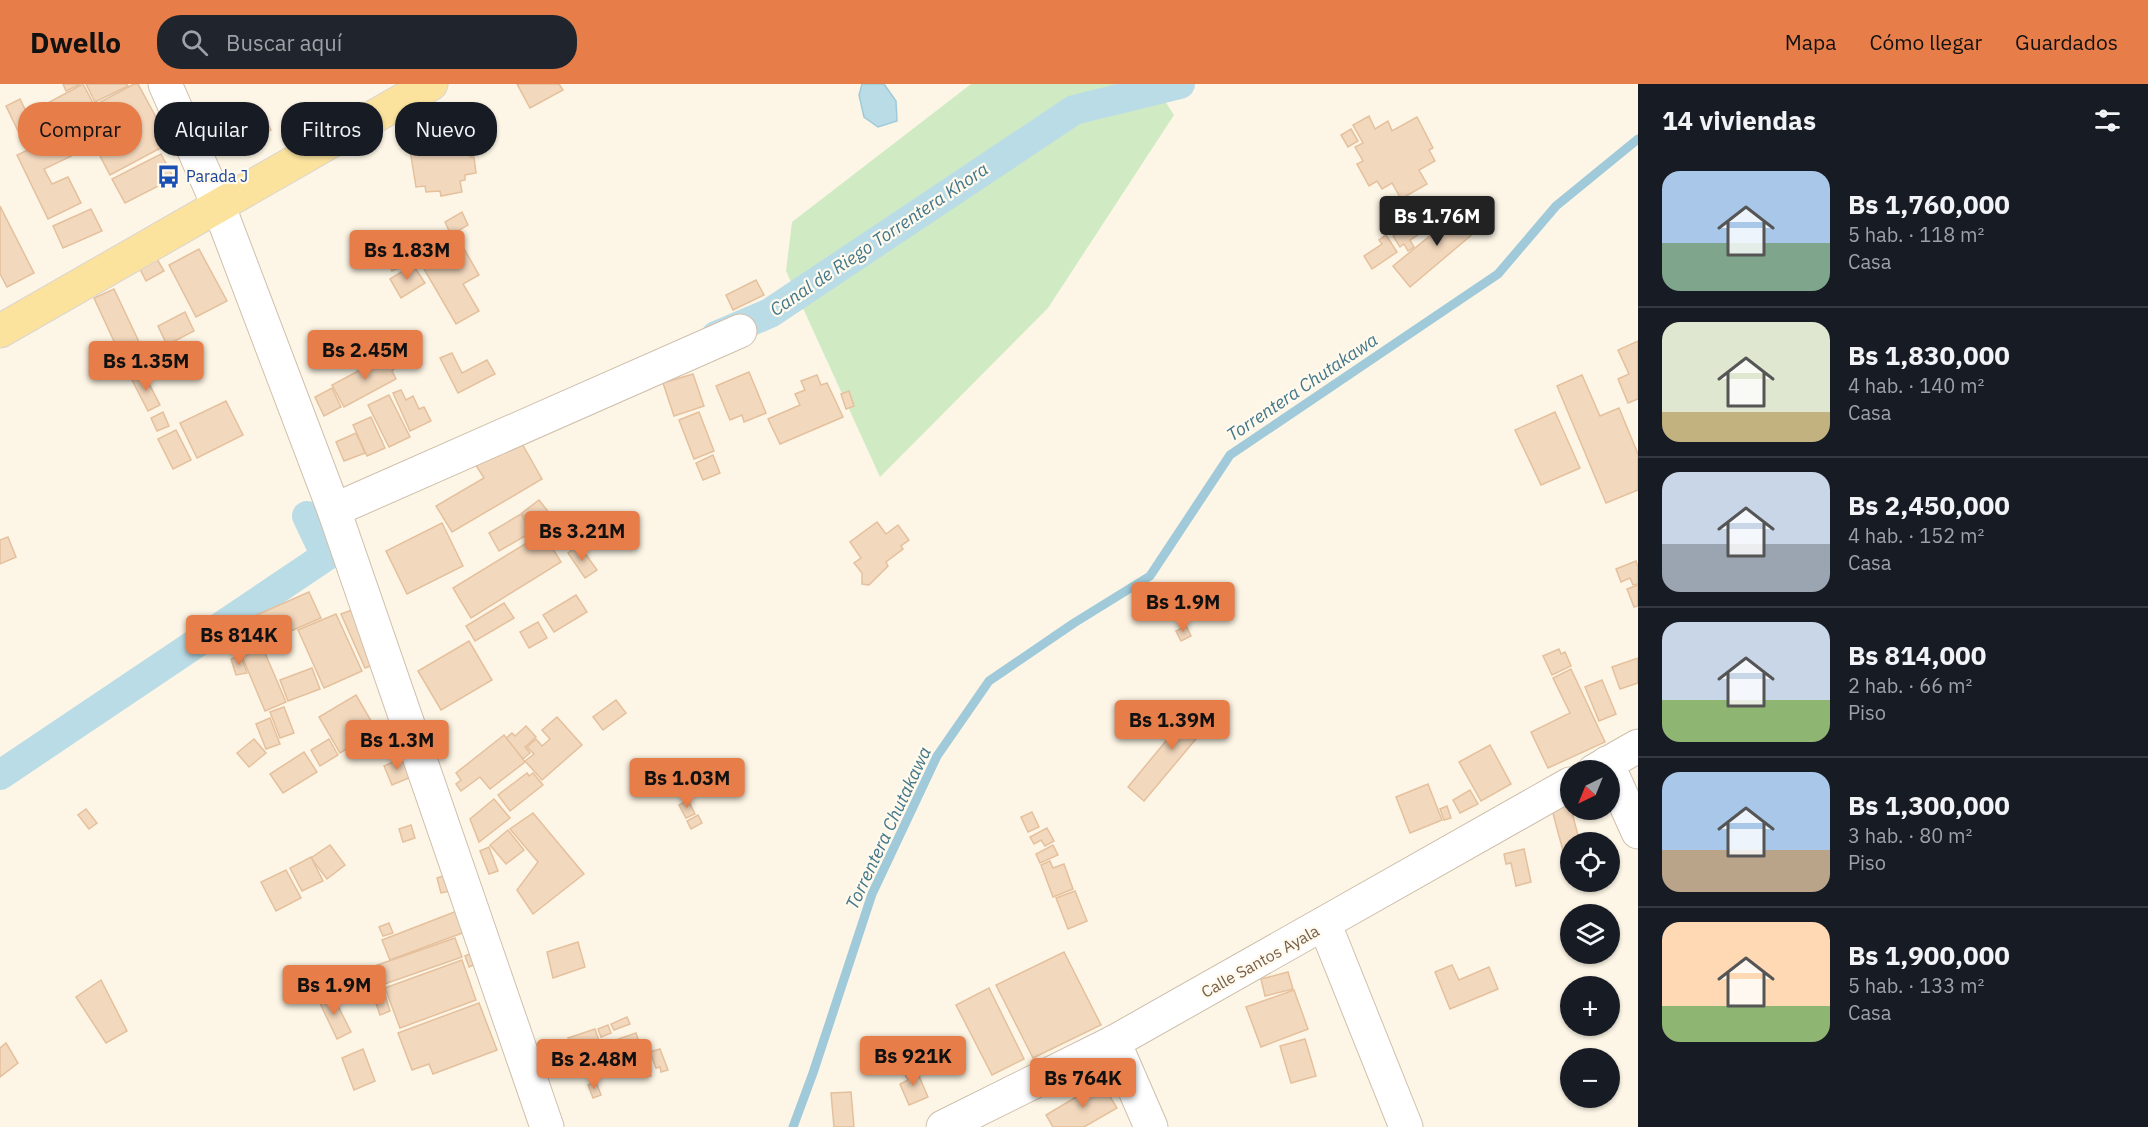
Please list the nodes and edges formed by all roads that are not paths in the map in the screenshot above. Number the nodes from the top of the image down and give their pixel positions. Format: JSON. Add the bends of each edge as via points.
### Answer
{"nodes":[{"id":1,"x":165,"y":84,"type":"edge"},
{"id":2,"x":430,"y":84,"type":"edge"},
{"id":3,"x":219,"y":207,"type":"junction"},
{"id":4,"x":0,"y":331,"type":"edge"},
{"id":5,"x":740,"y":331,"type":"dead end"},
{"id":6,"x":334,"y":510,"type":"junction"},
{"id":7,"x":1638,"y":746,"type":"edge"},
{"id":8,"x":1613,"y":760,"type":"edge"},
{"id":9,"x":1560,"y":790,"type":"edge"},
{"id":10,"x":1620,"y":800,"type":"edge"},
{"id":11,"x":1638,"y":832,"type":"edge"},
{"id":12,"x":1325,"y":925,"type":"junction"},
{"id":13,"x":1114,"y":1042,"type":"junction"},
{"id":14,"x":547,"y":1127,"type":"edge"},
{"id":15,"x":943,"y":1127,"type":"edge"},
{"id":16,"x":1150,"y":1127,"type":"edge"},
{"id":17,"x":1406,"y":1127,"type":"edge"}],
"edges":[{"from":1,"to":3,"type":"street"},
{"from":2,"to":3,"type":"main road"},
{"from":3,"to":4,"type":"main road"},
{"from":3,"to":6,"type":"street"},
{"from":5,"to":6,"type":"street"},
{"from":6,"to":14,"type":"street"},
{"from":7,"to":8,"type":"street"},
{"from":9,"to":12,"type":"street","name":"Calle Santos Ayala"},
{"from":10,"to":11,"type":"street"},
{"from":12,"to":13,"type":"street","name":"Calle Santos Ayala"},
{"from":12,"to":17,"type":"street"},
{"from":13,"to":15,"type":"street","name":"Calle Santos Ayala"},
{"from":13,"to":16,"type":"street"}]}
